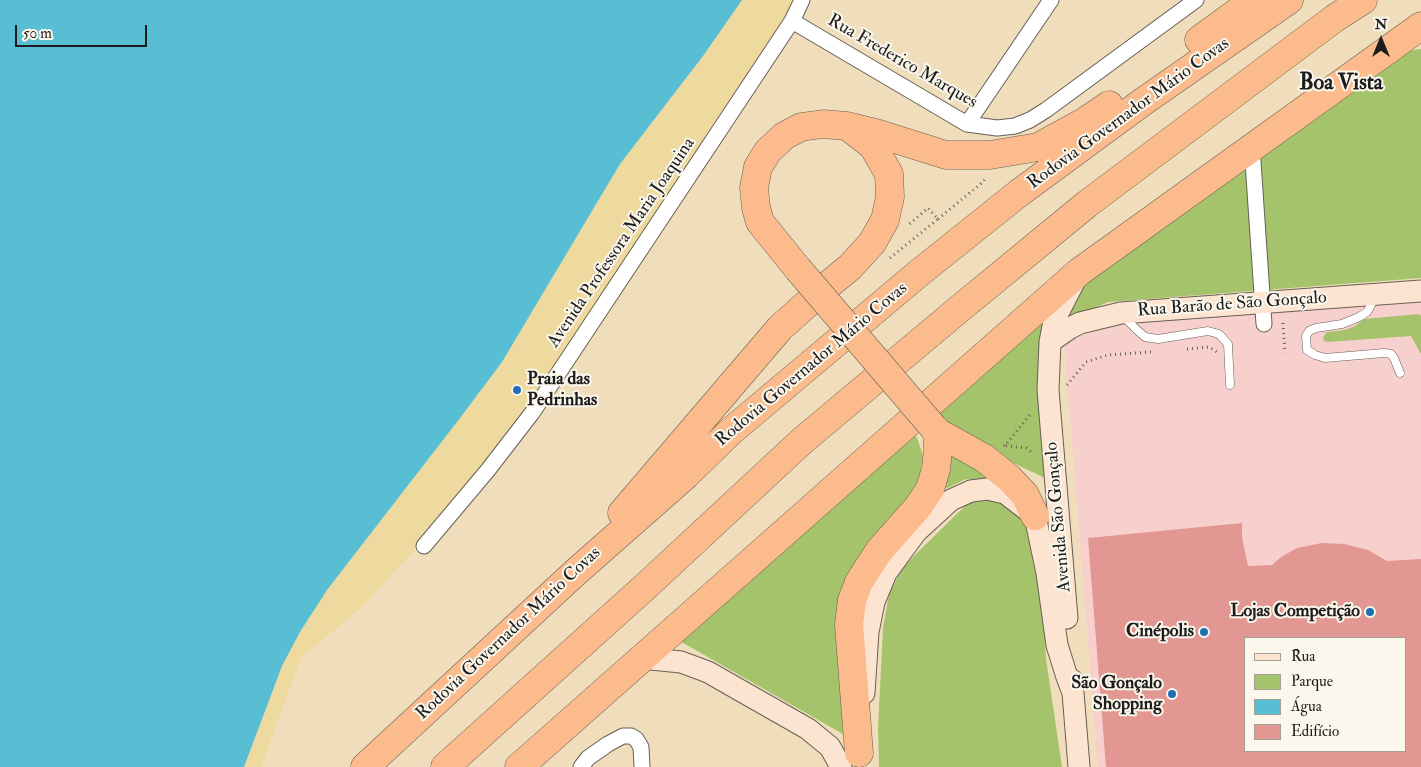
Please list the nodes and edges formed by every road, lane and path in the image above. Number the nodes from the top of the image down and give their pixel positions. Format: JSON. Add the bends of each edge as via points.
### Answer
{"nodes":[{"id":1,"x":802,"y":0,"type":"edge"},
{"id":2,"x":1051,"y":0,"type":"edge"},
{"id":3,"x":1196,"y":0,"type":"edge"},
{"id":4,"x":1254,"y":0,"type":"edge"},
{"id":5,"x":1289,"y":0,"type":"edge"},
{"id":6,"x":1363,"y":0,"type":"edge"},
{"id":7,"x":792,"y":21,"type":"junction"},
{"id":8,"x":1418,"y":31,"type":"edge"},
{"id":9,"x":968,"y":124,"type":"junction"},
{"id":10,"x":848,"y":126,"type":"junction"},
{"id":11,"x":1252,"y":147,"type":"junction"},
{"id":12,"x":990,"y":155,"type":"junction"},
{"id":13,"x":919,"y":215,"type":"dead end"},
{"id":14,"x":938,"y":219,"type":"junction"},
{"id":15,"x":927,"y":228,"type":"dead end"},
{"id":16,"x":1078,"y":272,"type":"junction"},
{"id":17,"x":1421,"y":290,"type":"edge"},
{"id":18,"x":1373,"y":294,"type":"junction"},
{"id":19,"x":1263,"y":303,"type":"junction"},
{"id":20,"x":1121,"y":313,"type":"junction"},
{"id":21,"x":1283,"y":323,"type":"dead end"},
{"id":22,"x":1264,"y":324,"type":"dead end"},
{"id":23,"x":1050,"y":342,"type":"junction"},
{"id":24,"x":1183,"y":349,"type":"dead end"},
{"id":25,"x":1157,"y":351,"type":"dead end"},
{"id":26,"x":1285,"y":353,"type":"dead end"},
{"id":27,"x":1229,"y":358,"type":"junction"},
{"id":28,"x":1400,"y":373,"type":"dead end"},
{"id":29,"x":1230,"y":385,"type":"dead end"},
{"id":30,"x":1048,"y":390,"type":"junction"},
{"id":31,"x":1050,"y":414,"type":"junction"},
{"id":32,"x":935,"y":429,"type":"junction"},
{"id":33,"x":996,"y":442,"type":"dead end"},
{"id":34,"x":1005,"y":446,"type":"junction"},
{"id":35,"x":1055,"y":474,"type":"junction"},
{"id":36,"x":1035,"y":516,"type":"junction"},
{"id":37,"x":424,"y":546,"type":"dead end"},
{"id":38,"x":577,"y":571,"type":"junction"},
{"id":39,"x":641,"y":658,"type":"junction"},
{"id":40,"x":1073,"y":693,"type":"junction"},
{"id":41,"x":853,"y":762,"type":"edge"},
{"id":42,"x":365,"y":767,"type":"edge"},
{"id":43,"x":445,"y":767,"type":"edge"},
{"id":44,"x":520,"y":767,"type":"edge"},
{"id":45,"x":582,"y":767,"type":"edge"},
{"id":46,"x":642,"y":767,"type":"edge"},
{"id":47,"x":1079,"y":767,"type":"edge"}],
"edges":[{"from":1,"to":7,"type":"street","name":"Avenida Professora Maria Joaquina"},
{"from":2,"to":9,"type":"street"},
{"from":3,"to":9,"type":"street","name":"Rua Frederico Marques","via":[[1030,120],[998,128]]},
{"from":4,"to":12,"type":"highway","via":[[1084,122],[1038,147]]},
{"from":5,"to":38,"type":"highway","name":"Rodovia Governador Mário Covas","via":[[1019,193],[730,432]]},
{"from":6,"to":43,"type":"highway","via":[[1087,204],[950,316],[802,441]]},
{"from":7,"to":9,"type":"street","name":"Rua Frederico Marques"},
{"from":7,"to":37,"type":"street","name":"Avenida Professora Maria Joaquina","via":[[532,413]]},
{"from":8,"to":11,"type":"highway"},
{"from":10,"to":12,"type":"highway","via":[[946,155]]},
{"from":10,"to":32,"type":"highway","bridge":true,"via":[[823,124],[801,127],[784,136],[768,151],[758,167],[754,188],[760,222]]},
{"from":10,"to":38,"type":"highway","via":[[873,146],[889,174],[890,197],[885,220],[872,243],[850,267],[780,328],[632,501]]},
{"from":11,"to":16,"type":"highway"},
{"from":11,"to":19,"type":"street"},
{"from":12,"to":14,"type":"path","via":[[983,182]]},
{"from":13,"to":14,"type":"path","via":[[928,208]]},
{"from":14,"to":15,"type":"path"},
{"from":16,"to":23,"type":"main road","name":"Avenida São Gonçalo","via":[[1054,321]]},
{"from":16,"to":39,"type":"highway"},
{"from":17,"to":18,"type":"main road","name":"Rua Barão de São Gonçalo"},
{"from":18,"to":19,"type":"main road","name":"Rua Barão de São Gonçalo"},
{"from":18,"to":28,"type":"lane","via":[[1371,305],[1360,317],[1309,331],[1307,350],[1325,358],[1384,352],[1391,354]]},
{"from":19,"to":20,"type":"main road","name":"Rua Barão de São Gonçalo"},
{"from":19,"to":22,"type":"street"},
{"from":20,"to":23,"type":"main road","name":"Rua Barão de São Gonçalo","via":[[1080,323]]},
{"from":20,"to":27,"type":"lane","via":[[1145,337],[1158,339],[1208,331],[1219,334],[1228,344]]},
{"from":21,"to":26,"type":"path"},
{"from":23,"to":30,"type":"main road","name":"Avenida São Gonçalo"},
{"from":24,"to":27,"type":"path","via":[[1209,347]]},
{"from":25,"to":31,"type":"path","via":[[1108,355],[1086,362]]},
{"from":27,"to":29,"type":"lane"},
{"from":30,"to":31,"type":"main road","name":"Avenida São Gonçalo"},
{"from":30,"to":34,"type":"path"},
{"from":31,"to":35,"type":"main road","name":"Avenida São Gonçalo"},
{"from":32,"to":36,"type":"highway","via":[[984,458],[1009,478],[1024,495]]},
{"from":32,"to":41,"type":"highway","via":[[938,450],[930,489],[879,551],[859,582],[852,600],[848,625]]},
{"from":33,"to":34,"type":"path"},
{"from":34,"to":35,"type":"path","via":[[1026,448]]},
{"from":35,"to":40,"type":"main road","name":"Avenida São Gonçalo"},
{"from":36,"to":40,"type":"main road","via":[[1057,645]]},
{"from":36,"to":41,"type":"main road","via":[[1005,493],[971,490],[951,500],[916,532],[886,573],[874,602]]},
{"from":38,"to":42,"type":"highway","name":"Rodovia Governador Mário Covas"},
{"from":39,"to":41,"type":"main road","via":[[681,662],[708,672],[808,729]]},
{"from":39,"to":44,"type":"highway"},
{"from":40,"to":47,"type":"main road","name":"Avenida São Gonçalo"},
{"from":45,"to":46,"type":"street","via":[[588,758],[623,736],[631,736],[641,746]]}]}
